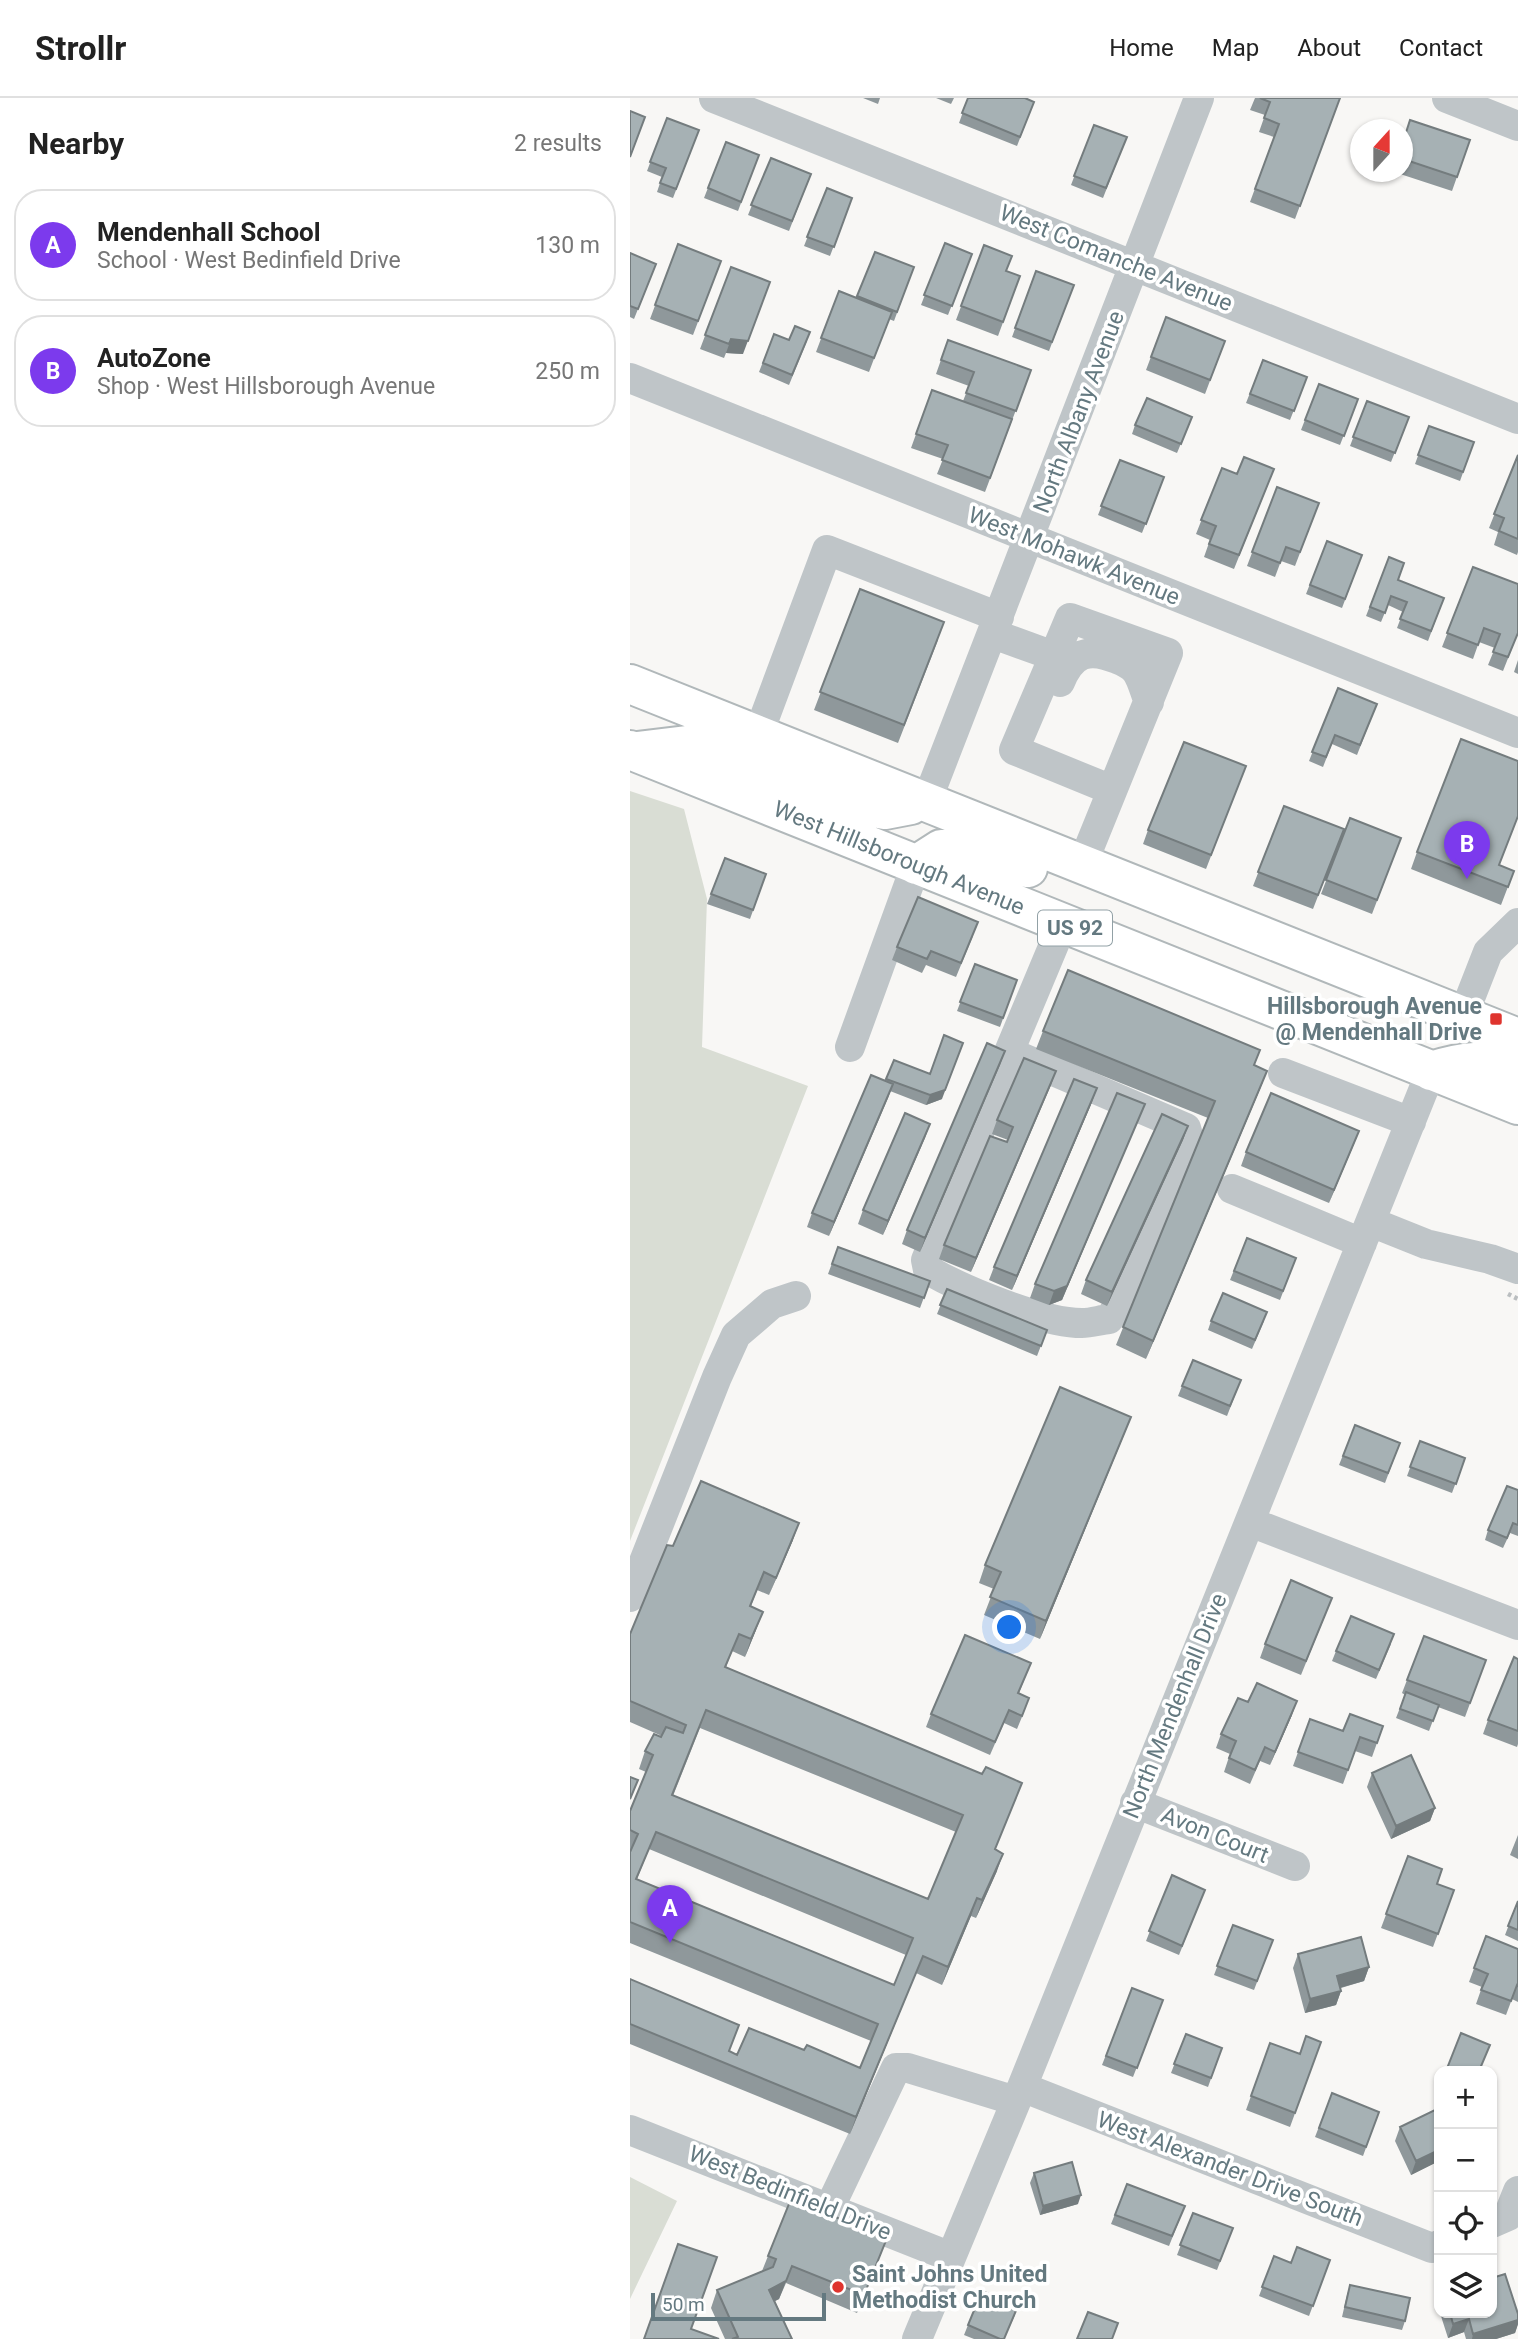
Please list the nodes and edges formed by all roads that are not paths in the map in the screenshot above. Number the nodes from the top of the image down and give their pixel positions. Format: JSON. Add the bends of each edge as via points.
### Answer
{"nodes":[{"id":1,"x":714,"y":98,"type":"edge"},
{"id":2,"x":1199,"y":98,"type":"edge"},
{"id":3,"x":1447,"y":98,"type":"edge"},
{"id":4,"x":1518,"y":126,"type":"edge"},
{"id":5,"x":1135,"y":265,"type":"junction"},
{"id":6,"x":630,"y":378,"type":"edge"},
{"id":7,"x":1518,"y":419,"type":"edge"},
{"id":8,"x":1030,"y":539,"type":"junction"},
{"id":9,"x":996,"y":625,"type":"junction"},
{"id":10,"x":1060,"y":660,"type":"junction"},
{"id":11,"x":630,"y":684,"type":"edge"},
{"id":12,"x":1518,"y":733,"type":"edge"},
{"id":13,"x":758,"y":735,"type":"junction"},
{"id":14,"x":631,"y":751,"type":"edge"},
{"id":15,"x":1112,"y":790,"type":"junction"},
{"id":16,"x":926,"y":803,"type":"junction"},
{"id":17,"x":916,"y":865,"type":"junction"},
{"id":18,"x":1082,"y":865,"type":"junction"},
{"id":19,"x":1147,"y":891,"type":"junction"},
{"id":20,"x":1063,"y":923,"type":"junction"},
{"id":21,"x":1518,"y":923,"type":"edge"},
{"id":22,"x":1464,"y":1016,"type":"junction"},
{"id":23,"x":1518,"y":1038,"type":"edge"},
{"id":24,"x":850,"y":1046,"type":"dead end"},
{"id":25,"x":1009,"y":1052,"type":"junction"},
{"id":26,"x":1518,"y":1068,"type":"edge"},
{"id":27,"x":1432,"y":1071,"type":"junction"},
{"id":28,"x":1283,"y":1073,"type":"dead end"},
{"id":29,"x":1518,"y":1105,"type":"edge"},
{"id":30,"x":1411,"y":1122,"type":"junction"},
{"id":31,"x":1232,"y":1189,"type":"dead end"},
{"id":32,"x":1366,"y":1233,"type":"junction"},
{"id":33,"x":1518,"y":1269,"type":"edge"},
{"id":34,"x":796,"y":1296,"type":"dead end"},
{"id":35,"x":1250,"y":1522,"type":"junction"},
{"id":36,"x":630,"y":1597,"type":"edge"},
{"id":37,"x":1518,"y":1625,"type":"edge"},
{"id":38,"x":1135,"y":1803,"type":"junction"},
{"id":39,"x":1295,"y":1866,"type":"dead end"},
{"id":40,"x":1019,"y":2094,"type":"junction"},
{"id":41,"x":630,"y":2130,"type":"edge"},
{"id":42,"x":1518,"y":2192,"type":"edge"},
{"id":43,"x":829,"y":2209,"type":"junction"},
{"id":44,"x":1497,"y":2221,"type":"edge"},
{"id":45,"x":1434,"y":2247,"type":"edge"},
{"id":46,"x":951,"y":2257,"type":"junction"},
{"id":47,"x":916,"y":2339,"type":"edge"}],
"edges":[{"from":1,"to":5,"type":"street","name":"West Comanche Avenue"},
{"from":2,"to":5,"type":"street","name":"North Albany Avenue"},
{"from":3,"to":4,"type":"street"},
{"from":5,"to":7,"type":"street","name":"West Comanche Avenue"},
{"from":5,"to":8,"type":"street","name":"North Albany Avenue"},
{"from":6,"to":8,"type":"street","name":"West Mohawk Avenue"},
{"from":8,"to":9,"type":"street","name":"North Albany Avenue"},
{"from":8,"to":12,"type":"street","name":"West Mohawk Avenue"},
{"from":9,"to":10,"type":"street"},
{"from":9,"to":13,"type":"street","via":[[827,550]]},
{"from":9,"to":16,"type":"street","name":"North Albany Avenue"},
{"from":10,"to":15,"type":"street","via":[[1014,750]]},
{"from":10,"to":15,"type":"street","via":[[1070,618],[1168,653]]},
{"from":11,"to":13,"type":"main road","number":"US 92"},
{"from":13,"to":16,"type":"main road","number":"US 92"},
{"from":14,"to":16,"type":"main road","via":[[695,744],[863,806],[885,810]]},
{"from":14,"to":17,"type":"main road","name":"West Hillsborough Avenue","number":"US 92"},
{"from":15,"to":18,"type":"street"},
{"from":16,"to":18,"type":"main road","number":"US 92"},
{"from":17,"to":19,"type":"main road","via":[[940,849],[967,849],[1115,898],[1133,901]]},
{"from":17,"to":20,"type":"main road","name":"West Hillsborough Avenue","number":"US 92"},
{"from":17,"to":24,"type":"street"},
{"from":18,"to":19,"type":"main road","number":"US 92"},
{"from":19,"to":22,"type":"main road","number":"US 92"},
{"from":20,"to":25,"type":"street"},
{"from":20,"to":27,"type":"main road","name":"West Hillsborough Avenue","number":"US 92"},
{"from":21,"to":22,"type":"street","via":[[1488,952]]},
{"from":22,"to":23,"type":"main road","number":"US 92"},
{"from":25,"to":25,"type":"street","via":[[926,1259],[928,1270],[1045,1318],[1082,1323],[1109,1319],[1125,1296],[1168,1198],[1189,1139],[1186,1128]]},
{"from":26,"to":27,"type":"main road","via":[[1493,1060],[1462,1062]]},
{"from":27,"to":29,"type":"main road","name":"West Hillsborough Avenue","number":"US 92"},
{"from":27,"to":30,"type":"street","name":"North Mendenhall Drive"},
{"from":28,"to":30,"type":"street"},
{"from":30,"to":32,"type":"street","name":"North Mendenhall Drive"},
{"from":31,"to":32,"type":"street"},
{"from":32,"to":33,"type":"street"},
{"from":32,"to":35,"type":"street","name":"North Mendenhall Drive"},
{"from":34,"to":36,"type":"street","via":[[772,1304],[737,1335]]},
{"from":35,"to":37,"type":"street"},
{"from":35,"to":38,"type":"street","name":"North Mendenhall Drive"},
{"from":38,"to":39,"type":"street","name":"Avon Court"},
{"from":38,"to":40,"type":"street","name":"North Mendenhall Drive"},
{"from":40,"to":43,"type":"street","name":"West Alexander Drive South","via":[[896,2068]]},
{"from":40,"to":45,"type":"street","name":"West Alexander Drive South"},
{"from":40,"to":46,"type":"street","name":"North Mendenhall Drive"},
{"from":41,"to":43,"type":"street","name":"West Bedinfield Drive"},
{"from":42,"to":44,"type":"street","via":[[1508,2216]]},
{"from":43,"to":46,"type":"street","name":"West Bedinfield Drive"},
{"from":46,"to":47,"type":"street","name":"North Mendenhall Drive"}]}
